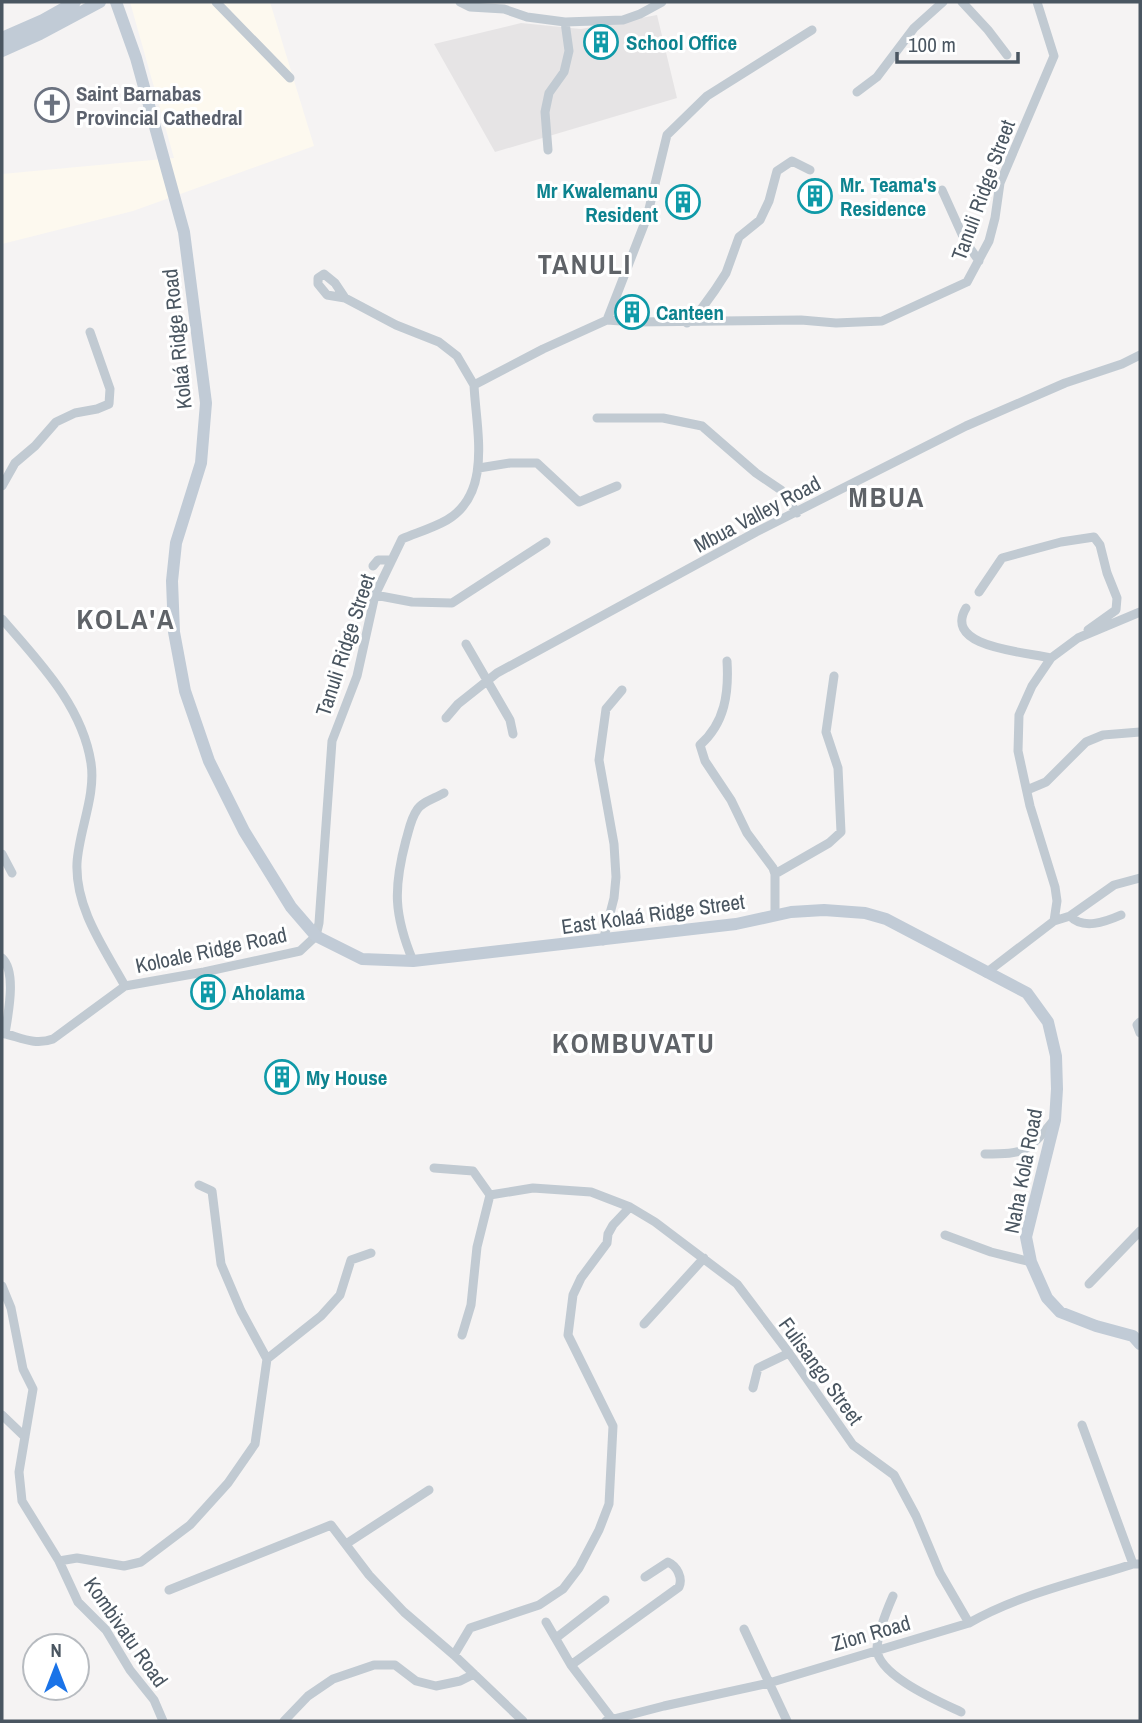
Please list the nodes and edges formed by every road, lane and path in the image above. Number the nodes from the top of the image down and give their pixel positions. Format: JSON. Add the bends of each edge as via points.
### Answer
{"nodes":[{"id":1,"x":75,"y":2,"type":"edge"},
{"id":2,"x":100,"y":2,"type":"edge"},
{"id":3,"x":116,"y":2,"type":"edge"},
{"id":4,"x":216,"y":2,"type":"edge"},
{"id":5,"x":460,"y":2,"type":"edge"},
{"id":6,"x":494,"y":2,"type":"edge"},
{"id":7,"x":662,"y":2,"type":"edge"},
{"id":8,"x":943,"y":2,"type":"edge"},
{"id":9,"x":962,"y":2,"type":"edge"},
{"id":10,"x":1037,"y":2,"type":"edge"},
{"id":11,"x":504,"y":9,"type":"junction"},
{"id":12,"x":565,"y":22,"type":"junction"},
{"id":13,"x":812,"y":30,"type":"dead end"},
{"id":14,"x":2,"y":38,"type":"edge"},
{"id":15,"x":2,"y":51,"type":"edge"},
{"id":16,"x":1007,"y":55,"type":"dead end"},
{"id":17,"x":290,"y":78,"type":"dead end"},
{"id":18,"x":857,"y":92,"type":"dead end"},
{"id":19,"x":548,"y":150,"type":"dead end"},
{"id":20,"x":810,"y":170,"type":"dead end"},
{"id":21,"x":942,"y":190,"type":"dead end"},
{"id":22,"x":979,"y":261,"type":"junction"},
{"id":23,"x":345,"y":298,"type":"dead end"},
{"id":24,"x":607,"y":320,"type":"junction"},
{"id":25,"x":687,"y":323,"type":"junction"},
{"id":26,"x":90,"y":332,"type":"dead end"},
{"id":27,"x":1140,"y":355,"type":"edge"},
{"id":28,"x":474,"y":385,"type":"junction"},
{"id":29,"x":597,"y":418,"type":"dead end"},
{"id":30,"x":479,"y":468,"type":"junction"},
{"id":31,"x":2,"y":486,"type":"edge"},
{"id":32,"x":617,"y":486,"type":"dead end"},
{"id":33,"x":797,"y":513,"type":"junction"},
{"id":34,"x":546,"y":542,"type":"dead end"},
{"id":35,"x":392,"y":560,"type":"junction"},
{"id":36,"x":373,"y":566,"type":"dead end"},
{"id":37,"x":979,"y":592,"type":"dead end"},
{"id":38,"x":375,"y":595,"type":"junction"},
{"id":39,"x":966,"y":608,"type":"dead end"},
{"id":40,"x":1140,"y":612,"type":"edge"},
{"id":41,"x":2,"y":619,"type":"edge"},
{"id":42,"x":1078,"y":638,"type":"junction"},
{"id":43,"x":466,"y":644,"type":"dead end"},
{"id":44,"x":1051,"y":658,"type":"junction"},
{"id":45,"x":727,"y":661,"type":"dead end"},
{"id":46,"x":834,"y":676,"type":"dead end"},
{"id":47,"x":488,"y":680,"type":"junction"},
{"id":48,"x":622,"y":690,"type":"dead end"},
{"id":49,"x":446,"y":718,"type":"dead end"},
{"id":50,"x":1140,"y":732,"type":"edge"},
{"id":51,"x":513,"y":734,"type":"dead end"},
{"id":52,"x":1027,"y":790,"type":"junction"},
{"id":53,"x":444,"y":793,"type":"dead end"},
{"id":54,"x":2,"y":854,"type":"edge"},
{"id":55,"x":12,"y":873,"type":"dead end"},
{"id":56,"x":775,"y":874,"type":"junction"},
{"id":57,"x":1140,"y":878,"type":"edge"},
{"id":58,"x":1121,"y":915,"type":"dead end"},
{"id":59,"x":775,"y":916,"type":"junction"},
{"id":60,"x":1070,"y":916,"type":"junction"},
{"id":61,"x":1054,"y":921,"type":"junction"},
{"id":62,"x":316,"y":936,"type":"junction"},
{"id":63,"x":603,"y":941,"type":"junction"},
{"id":64,"x":2,"y":958,"type":"edge"},
{"id":65,"x":413,"y":961,"type":"junction"},
{"id":66,"x":986,"y":973,"type":"junction"},
{"id":67,"x":125,"y":986,"type":"junction"},
{"id":68,"x":1140,"y":1022,"type":"edge"},
{"id":69,"x":1140,"y":1033,"type":"edge"},
{"id":70,"x":4,"y":1034,"type":"edge"},
{"id":71,"x":1055,"y":1120,"type":"junction"},
{"id":72,"x":985,"y":1154,"type":"dead end"},
{"id":73,"x":434,"y":1168,"type":"dead end"},
{"id":74,"x":199,"y":1185,"type":"dead end"},
{"id":75,"x":491,"y":1195,"type":"junction"},
{"id":76,"x":630,"y":1206,"type":"junction"},
{"id":77,"x":1140,"y":1231,"type":"edge"},
{"id":78,"x":945,"y":1234,"type":"dead end"},
{"id":79,"x":371,"y":1254,"type":"dead end"},
{"id":80,"x":704,"y":1258,"type":"junction"},
{"id":81,"x":1031,"y":1262,"type":"junction"},
{"id":82,"x":1088,"y":1284,"type":"dead end"},
{"id":83,"x":2,"y":1286,"type":"edge"},
{"id":84,"x":644,"y":1324,"type":"dead end"},
{"id":85,"x":462,"y":1335,"type":"dead end"},
{"id":86,"x":1140,"y":1344,"type":"edge"},
{"id":87,"x":789,"y":1353,"type":"junction"},
{"id":88,"x":267,"y":1359,"type":"junction"},
{"id":89,"x":752,"y":1388,"type":"dead end"},
{"id":90,"x":2,"y":1415,"type":"edge"},
{"id":91,"x":1082,"y":1424,"type":"dead end"},
{"id":92,"x":25,"y":1437,"type":"junction"},
{"id":93,"x":429,"y":1490,"type":"dead end"},
{"id":94,"x":346,"y":1544,"type":"junction"},
{"id":95,"x":59,"y":1561,"type":"junction"},
{"id":96,"x":1137,"y":1564,"type":"edge"},
{"id":97,"x":645,"y":1577,"type":"dead end"},
{"id":98,"x":169,"y":1590,"type":"dead end"},
{"id":99,"x":893,"y":1596,"type":"dead end"},
{"id":100,"x":605,"y":1600,"type":"dead end"},
{"id":101,"x":546,"y":1622,"type":"dead end"},
{"id":102,"x":969,"y":1623,"type":"junction"},
{"id":103,"x":744,"y":1629,"type":"dead end"},
{"id":104,"x":556,"y":1639,"type":"junction"},
{"id":105,"x":877,"y":1649,"type":"junction"},
{"id":106,"x":454,"y":1655,"type":"junction"},
{"id":107,"x":571,"y":1665,"type":"junction"},
{"id":108,"x":474,"y":1674,"type":"junction"},
{"id":109,"x":769,"y":1683,"type":"junction"},
{"id":110,"x":961,"y":1712,"type":"dead end"},
{"id":111,"x":609,"y":1720,"type":"edge"},
{"id":112,"x":163,"y":1721,"type":"edge"},
{"id":113,"x":284,"y":1721,"type":"edge"},
{"id":114,"x":523,"y":1721,"type":"edge"},
{"id":115,"x":787,"y":1721,"type":"edge"}],
"edges":[{"from":1,"to":14,"type":"street"},
{"from":2,"to":15,"type":"street"},
{"from":3,"to":62,"type":"street","name":"Kolaá Ridge Road","via":[[184,232],[206,403],[201,463],[176,543],[172,581],[174,632],[185,691],[209,761],[244,831],[291,907]]},
{"from":4,"to":17,"type":"street"},
{"from":5,"to":11,"type":"street"},
{"from":6,"to":11,"type":"street"},
{"from":7,"to":12,"type":"street","via":[[623,20]]},
{"from":8,"to":18,"type":"street","via":[[914,28],[877,77]]},
{"from":9,"to":16,"type":"street"},
{"from":10,"to":22,"type":"street","name":"Tanuli Ridge Street","via":[[1054,56],[1000,183],[995,218]]},
{"from":11,"to":12,"type":"street"},
{"from":12,"to":19,"type":"street","via":[[569,51],[564,72],[548,93],[545,111]]},
{"from":13,"to":24,"type":"street","via":[[707,96],[667,135],[647,217]]},
{"from":20,"to":25,"type":"street","via":[[792,161],[777,171],[760,220],[739,237],[726,273]]},
{"from":21,"to":22,"type":"street"},
{"from":22,"to":25,"type":"street","name":"Tanuli Ridge Street","via":[[967,282],[882,321]]},
{"from":23,"to":28,"type":"street","via":[[439,342],[457,356]]},
{"from":24,"to":25,"type":"street","name":"Tanuli Ridge Street"},
{"from":24,"to":28,"type":"street","name":"Tanuli Ridge Street"},
{"from":26,"to":31,"type":"street","via":[[110,389],[109,404],[56,422],[15,463]]},
{"from":27,"to":33,"type":"street","name":"Mbua Valley Road","via":[[966,426]]},
{"from":28,"to":30,"type":"street","name":"Tanuli Ridge Street"},
{"from":29,"to":33,"type":"street","via":[[663,418],[702,426],[781,490]]},
{"from":30,"to":32,"type":"street","via":[[537,463],[579,502]]},
{"from":30,"to":35,"type":"street","name":"Tanuli Ridge Street","via":[[470,497],[448,519],[402,539]]},
{"from":33,"to":47,"type":"street","name":"Mbua Valley Road"},
{"from":34,"to":38,"type":"street","via":[[452,603]]},
{"from":35,"to":36,"type":"street","via":[[378,560]]},
{"from":35,"to":38,"type":"street","name":"Tanuli Ridge Street"},
{"from":37,"to":42,"type":"street","via":[[1002,558],[1094,537],[1117,597],[1115,610]]},
{"from":38,"to":62,"type":"street","name":"Tanuli Ridge Street","via":[[357,676],[332,741]]},
{"from":39,"to":44,"type":"street","via":[[962,628],[972,638]]},
{"from":40,"to":42,"type":"street"},
{"from":41,"to":67,"type":"street","via":[[60,688],[79,723],[91,763],[77,863],[80,892],[86,915]]},
{"from":42,"to":44,"type":"street"},
{"from":43,"to":47,"type":"street"},
{"from":44,"to":52,"type":"street","via":[[1019,715],[1018,751]]},
{"from":45,"to":56,"type":"street","via":[[722,715],[700,745],[705,761]]},
{"from":46,"to":56,"type":"street","via":[[826,732],[838,768],[841,832]]},
{"from":47,"to":49,"type":"street","name":"Mbua Valley Road"},
{"from":47,"to":51,"type":"street"},
{"from":48,"to":63,"type":"street","via":[[606,709],[600,760],[616,877]]},
{"from":50,"to":52,"type":"street","via":[[1103,735],[1086,742],[1046,782]]},
{"from":52,"to":61,"type":"street","via":[[1055,887]]},
{"from":53,"to":65,"type":"street","via":[[418,807],[398,869],[401,931]]},
{"from":54,"to":55,"type":"street"},
{"from":56,"to":59,"type":"street"},
{"from":57,"to":60,"type":"street","via":[[1114,885]]},
{"from":58,"to":60,"type":"street","via":[[1090,924]]},
{"from":59,"to":63,"type":"street","name":"East Kolaá Ridge Street"},
{"from":59,"to":66,"type":"street","name":"East Kolaá Ridge Street","via":[[813,911],[865,913],[887,919]]},
{"from":60,"to":61,"type":"street"},
{"from":61,"to":66,"type":"street"},
{"from":62,"to":65,"type":"street","name":"East Kolaá Ridge Street","via":[[362,959]]},
{"from":62,"to":67,"type":"street","name":"Koloale Ridge Road","via":[[300,951]]},
{"from":63,"to":65,"type":"street","name":"East Kolaá Ridge Street"},
{"from":64,"to":70,"type":"street","via":[[10,979]]},
{"from":66,"to":71,"type":"street","name":"Naha Kola Road","via":[[1027,993],[1048,1022],[1056,1056]]},
{"from":67,"to":70,"type":"street","name":"Koloale Ridge Road","via":[[53,1039],[19,1040]]},
{"from":68,"to":69,"type":"street"},
{"from":71,"to":72,"type":"street","via":[[1034,1145],[1016,1154]]},
{"from":71,"to":81,"type":"street","name":"Naha Kola Road","via":[[1026,1237]]},
{"from":73,"to":75,"type":"street","via":[[472,1171]]},
{"from":74,"to":88,"type":"street","via":[[212,1191],[220,1264]]},
{"from":75,"to":76,"type":"street","name":"Fulisango Street","via":[[562,1189],[591,1192]]},
{"from":75,"to":85,"type":"street"},
{"from":76,"to":80,"type":"street","name":"Fulisango Street"},
{"from":76,"to":106,"type":"street","via":[[613,1225],[607,1243],[573,1295],[568,1335],[614,1426],[609,1504],[599,1530],[563,1589],[539,1605],[470,1628]]},
{"from":77,"to":82,"type":"street"},
{"from":78,"to":81,"type":"street"},
{"from":79,"to":88,"type":"street","via":[[351,1260],[340,1295]]},
{"from":80,"to":84,"type":"street"},
{"from":80,"to":87,"type":"street","name":"Fulisango Street","via":[[737,1284]]},
{"from":81,"to":86,"type":"street","name":"Naha Kola Road","via":[[1047,1298],[1060,1312],[1133,1336]]},
{"from":83,"to":92,"type":"street","name":"Kombivatu Road","via":[[23,1369],[33,1389]]},
{"from":87,"to":89,"type":"street","via":[[758,1368]]},
{"from":87,"to":102,"type":"street","name":"Fulisango Street","via":[[853,1445],[894,1475]]},
{"from":88,"to":95,"type":"street","via":[[254,1444],[228,1483],[190,1524],[141,1562],[124,1566],[77,1558]]},
{"from":90,"to":92,"type":"street"},
{"from":91,"to":96,"type":"street"},
{"from":92,"to":95,"type":"street","name":"Kombivatu Road","via":[[19,1472],[22,1501]]},
{"from":93,"to":94,"type":"street"},
{"from":94,"to":98,"type":"street","via":[[331,1524]]},
{"from":94,"to":106,"type":"street","via":[[404,1612]]},
{"from":95,"to":112,"type":"street","name":"Kombivatu Road","via":[[78,1602],[106,1629]]},
{"from":96,"to":102,"type":"street","name":"Zion Road","via":[[1025,1597]]},
{"from":97,"to":107,"type":"street","via":[[668,1562],[681,1582]]},
{"from":99,"to":105,"type":"street"},
{"from":100,"to":104,"type":"street"},
{"from":101,"to":104,"type":"street"},
{"from":102,"to":105,"type":"street","name":"Zion Road"},
{"from":103,"to":109,"type":"street"},
{"from":104,"to":107,"type":"street"},
{"from":105,"to":109,"type":"street","name":"Zion Road"},
{"from":105,"to":110,"type":"street","via":[[882,1662],[914,1689]]},
{"from":106,"to":108,"type":"street"},
{"from":107,"to":111,"type":"street"},
{"from":108,"to":113,"type":"street","via":[[436,1686],[416,1681],[394,1665],[374,1665],[333,1679]]},
{"from":108,"to":114,"type":"street"},
{"from":109,"to":111,"type":"street","name":"Zion Road"},
{"from":109,"to":115,"type":"street"}]}
